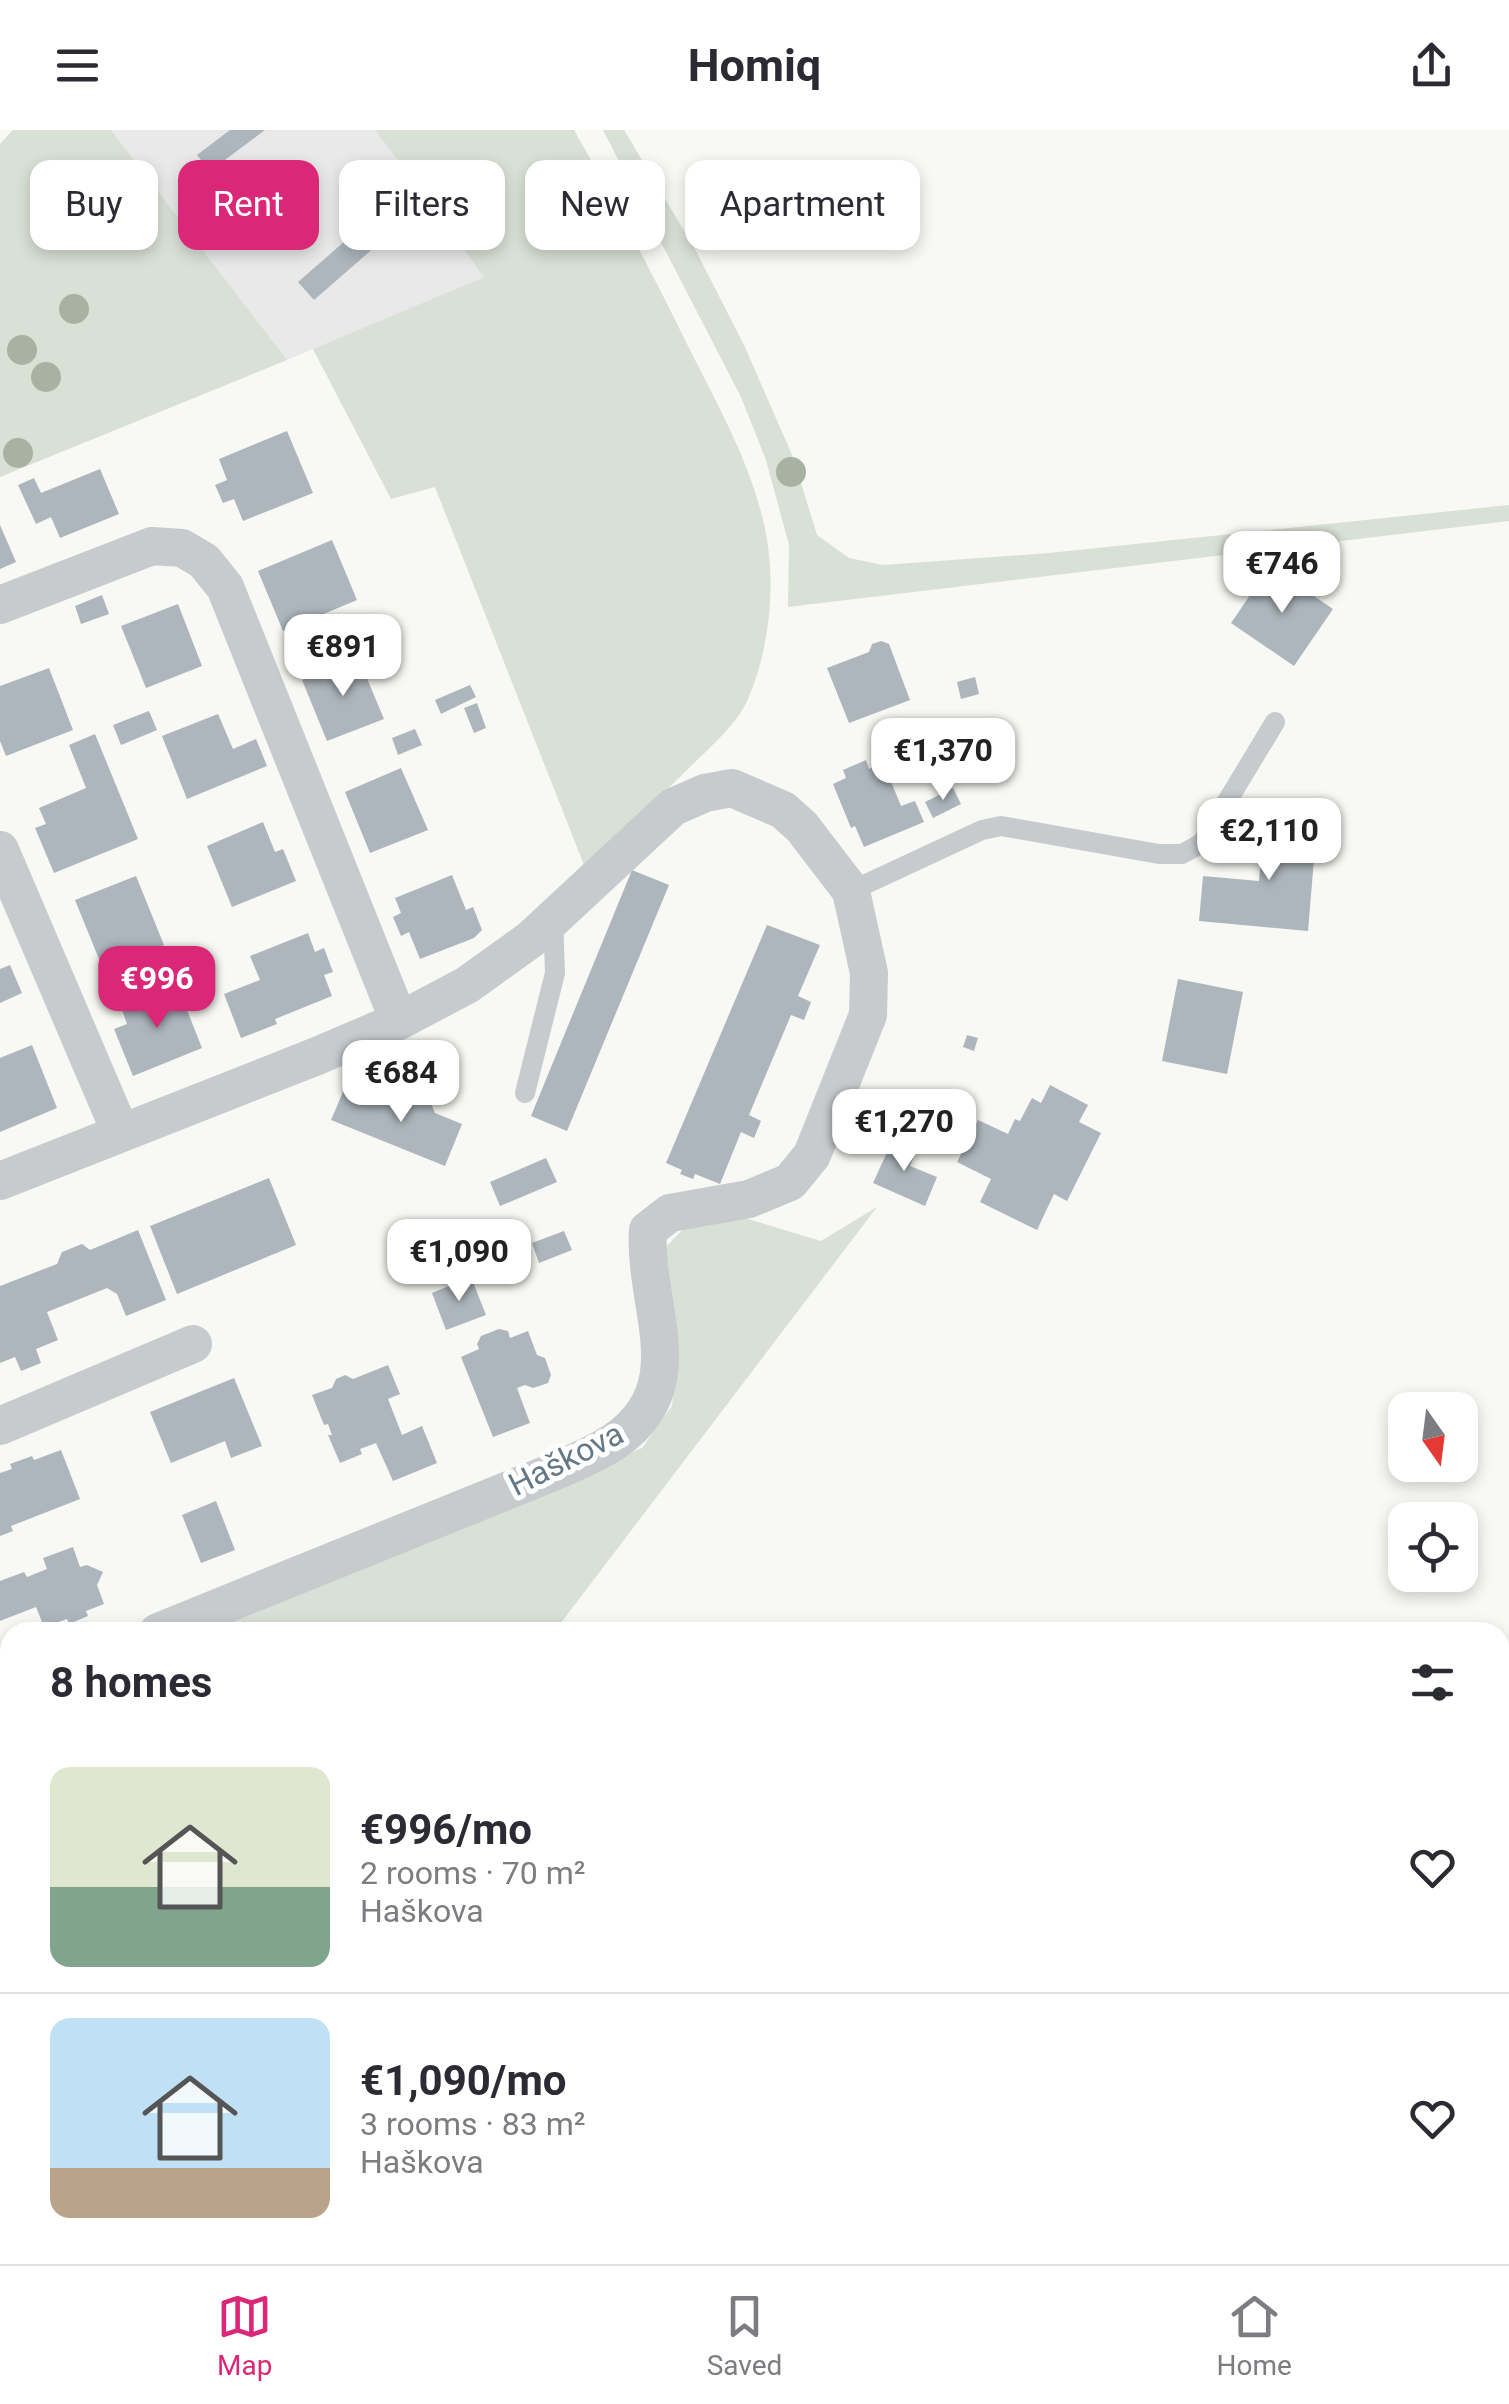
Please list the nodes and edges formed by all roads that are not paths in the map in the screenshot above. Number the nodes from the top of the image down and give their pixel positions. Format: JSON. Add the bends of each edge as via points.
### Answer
{"nodes":[{"id":1,"x":0,"y":605,"type":"edge"},
{"id":2,"x":1276,"y":722,"type":"dead end"},
{"id":3,"x":0,"y":850,"type":"edge"},
{"id":4,"x":851,"y":891,"type":"junction"},
{"id":5,"x":554,"y":918,"type":"junction"},
{"id":6,"x":398,"y":1021,"type":"junction"},
{"id":7,"x":525,"y":1092,"type":"dead end"},
{"id":8,"x":120,"y":1131,"type":"junction"},
{"id":9,"x":0,"y":1181,"type":"edge"},
{"id":10,"x":192,"y":1344,"type":"dead end"},
{"id":11,"x":0,"y":1426,"type":"edge"},
{"id":12,"x":183,"y":1622,"type":"edge"}],
"edges":[{"from":1,"to":6,"type":"street","via":[[152,546],[182,548],[204,561],[224,587]]},
{"from":2,"to":4,"type":"lane","via":[[1202,844],[1182,854],[1002,826]]},
{"from":3,"to":8,"type":"street"},
{"from":4,"to":5,"type":"street","name":"Haškova","via":[[783,810],[732,788],[672,808]]},
{"from":4,"to":12,"type":"street","name":"Haškova","via":[[869,973],[868,1015],[812,1155],[790,1182],[749,1198],[670,1213],[648,1230],[646,1260],[661,1356],[658,1388],[644,1416],[614,1442],[558,1470]]},
{"from":5,"to":6,"type":"street","name":"Haškova","via":[[467,985]]},
{"from":5,"to":7,"type":"lane","via":[[555,973]]},
{"from":6,"to":8,"type":"street","name":"Haškova"},
{"from":8,"to":9,"type":"street","name":"Haškova"},
{"from":10,"to":11,"type":"street"}]}
